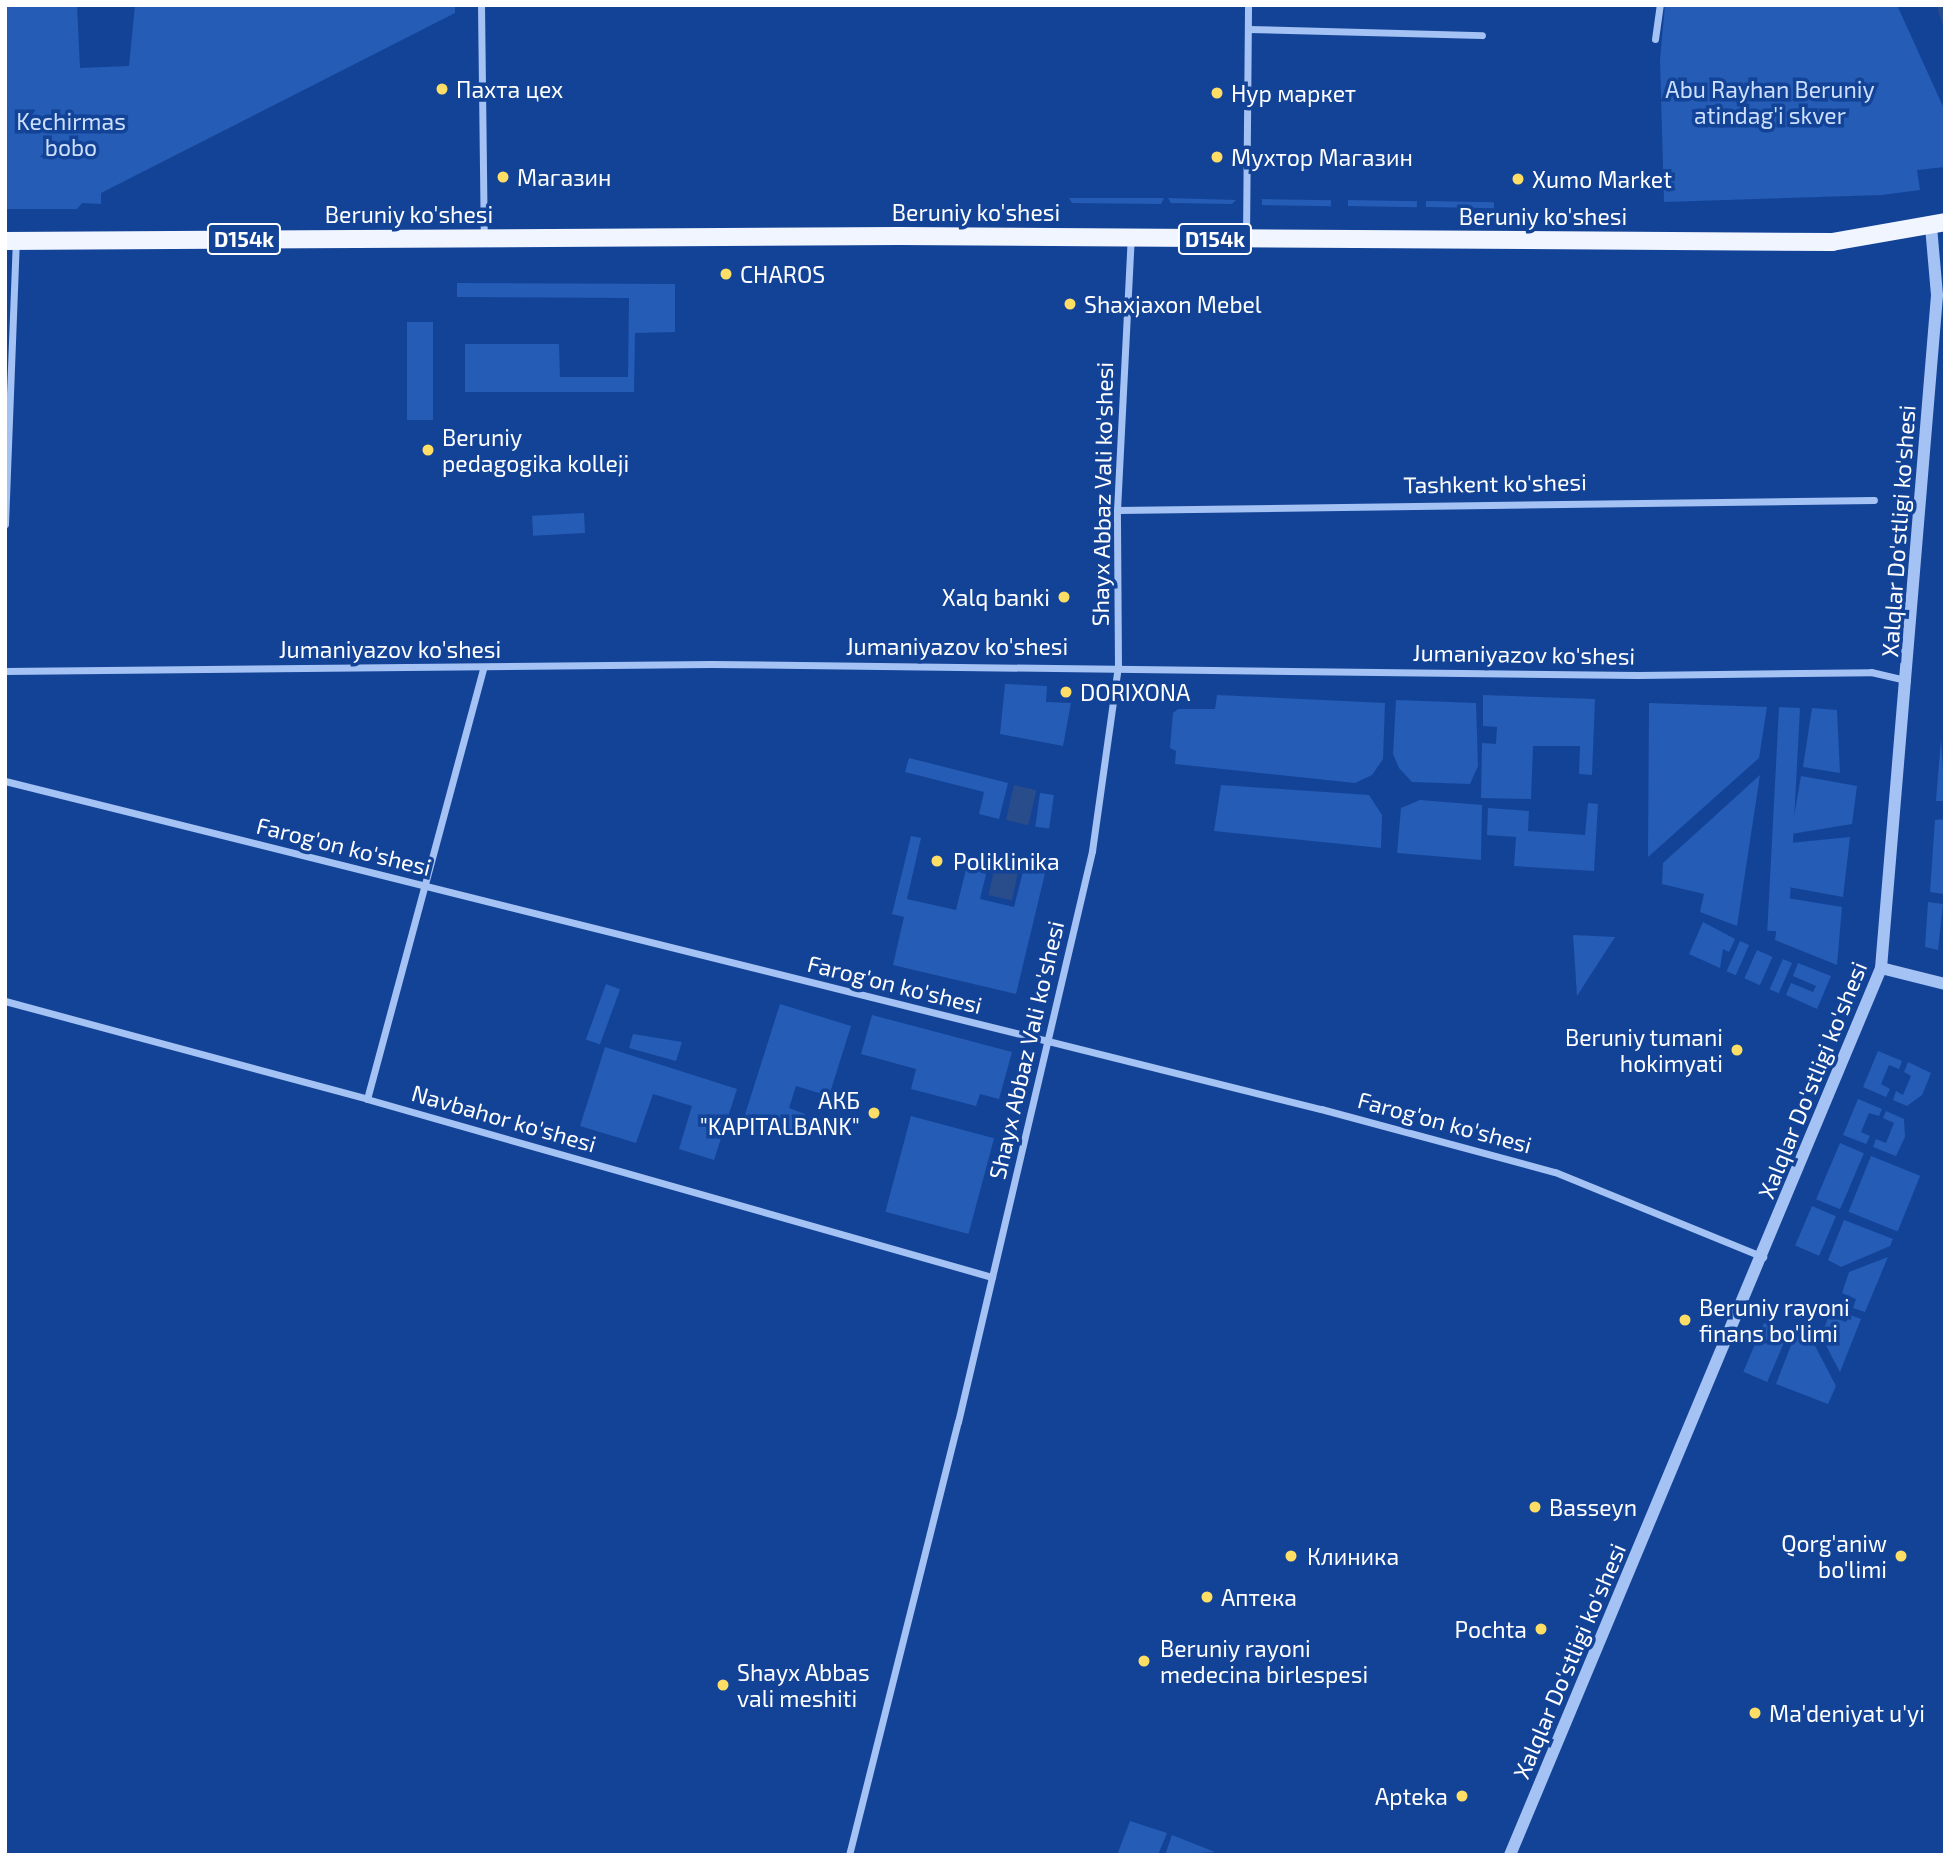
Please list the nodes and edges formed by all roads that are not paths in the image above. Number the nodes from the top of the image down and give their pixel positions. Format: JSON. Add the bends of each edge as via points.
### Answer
{"nodes":[{"id":1,"x":481,"y":5,"type":"edge"},
{"id":2,"x":1248,"y":5,"type":"edge"},
{"id":3,"x":1660,"y":5,"type":"edge"},
{"id":4,"x":1248,"y":29,"type":"junction"},
{"id":5,"x":1482,"y":35,"type":"dead end"},
{"id":6,"x":1655,"y":39,"type":"dead end"},
{"id":7,"x":1938,"y":224,"type":"edge"},
{"id":8,"x":1131,"y":237,"type":"junction"},
{"id":9,"x":484,"y":238,"type":"junction"},
{"id":10,"x":1245,"y":239,"type":"junction"},
{"id":11,"x":11,"y":241,"type":"edge"},
{"id":12,"x":7,"y":373,"type":"edge"},
{"id":13,"x":1874,"y":500,"type":"dead end"},
{"id":14,"x":1117,"y":510,"type":"junction"},
{"id":15,"x":5,"y":524,"type":"edge"},
{"id":16,"x":1118,"y":666,"type":"junction"},
{"id":17,"x":483,"y":668,"type":"junction"},
{"id":18,"x":5,"y":671,"type":"edge"},
{"id":19,"x":1908,"y":681,"type":"junction"},
{"id":20,"x":5,"y":781,"type":"edge"},
{"id":21,"x":425,"y":886,"type":"junction"},
{"id":22,"x":1881,"y":968,"type":"junction"},
{"id":23,"x":1945,"y":984,"type":"edge"},
{"id":24,"x":5,"y":1002,"type":"edge"},
{"id":25,"x":1049,"y":1042,"type":"junction"},
{"id":26,"x":367,"y":1098,"type":"junction"},
{"id":27,"x":1764,"y":1257,"type":"junction"},
{"id":28,"x":992,"y":1277,"type":"junction"},
{"id":29,"x":849,"y":1855,"type":"edge"},
{"id":30,"x":1510,"y":1855,"type":"edge"}],
"edges":[{"from":1,"to":9,"type":"street"},
{"from":2,"to":4,"type":"street"},
{"from":3,"to":6,"type":"street"},
{"from":4,"to":5,"type":"street"},
{"from":4,"to":10,"type":"street"},
{"from":7,"to":10,"type":"main road","name":"Beruniy ko'shesi","number":"D154k","via":[[1832,242]]},
{"from":7,"to":19,"type":"street","name":"Xalqlar Do'stligi ko'shesi","via":[[1937,295]]},
{"from":8,"to":9,"type":"main road","name":"Beruniy ko'shesi","number":"D154k"},
{"from":8,"to":10,"type":"main road","name":"Beruniy ko'shesi","number":"D154k"},
{"from":8,"to":14,"type":"street","name":"Shayx Abbaz Vali ko'shesi"},
{"from":9,"to":11,"type":"main road","name":"Beruniy ko'shesi","number":"D154k"},
{"from":11,"to":12,"type":"street"},
{"from":12,"to":15,"type":"street"},
{"from":13,"to":14,"type":"street","name":"Tashkent ko'shesi"},
{"from":14,"to":16,"type":"street","name":"Shayx Abbaz Vali ko'shesi"},
{"from":16,"to":17,"type":"street","name":"Jumaniyazov ko'shesi"},
{"from":16,"to":19,"type":"street","name":"Jumaniyazov ko'shesi","via":[[1638,675],[1871,672]]},
{"from":16,"to":25,"type":"street","name":"Shayx Abbaz Vali ko'shesi","via":[[1092,850]]},
{"from":17,"to":18,"type":"street","name":"Jumaniyazov ko'shesi"},
{"from":17,"to":21,"type":"street"},
{"from":19,"to":22,"type":"street","name":"Xalqlar Do'stligi ko'shesi"},
{"from":20,"to":21,"type":"street","name":"Farog'on ko'shesi"},
{"from":21,"to":25,"type":"street","name":"Farog'on ko'shesi"},
{"from":21,"to":26,"type":"street"},
{"from":22,"to":23,"type":"street"},
{"from":22,"to":27,"type":"street","name":"Xalqlar Do'stligi ko'shesi"},
{"from":24,"to":26,"type":"street","name":"Navbahor ko'shesi"},
{"from":25,"to":27,"type":"street","name":"Farog'on ko'shesi","via":[[1555,1172]]},
{"from":25,"to":28,"type":"street","name":"Shayx Abbaz Vali ko'shesi"},
{"from":26,"to":28,"type":"street","name":"Navbahor ko'shesi"},
{"from":27,"to":30,"type":"street","name":"Xalqlar Do'stligi ko'shesi"},
{"from":28,"to":29,"type":"street","name":"Shayx Abbaz Vali ko'shesi"}]}
